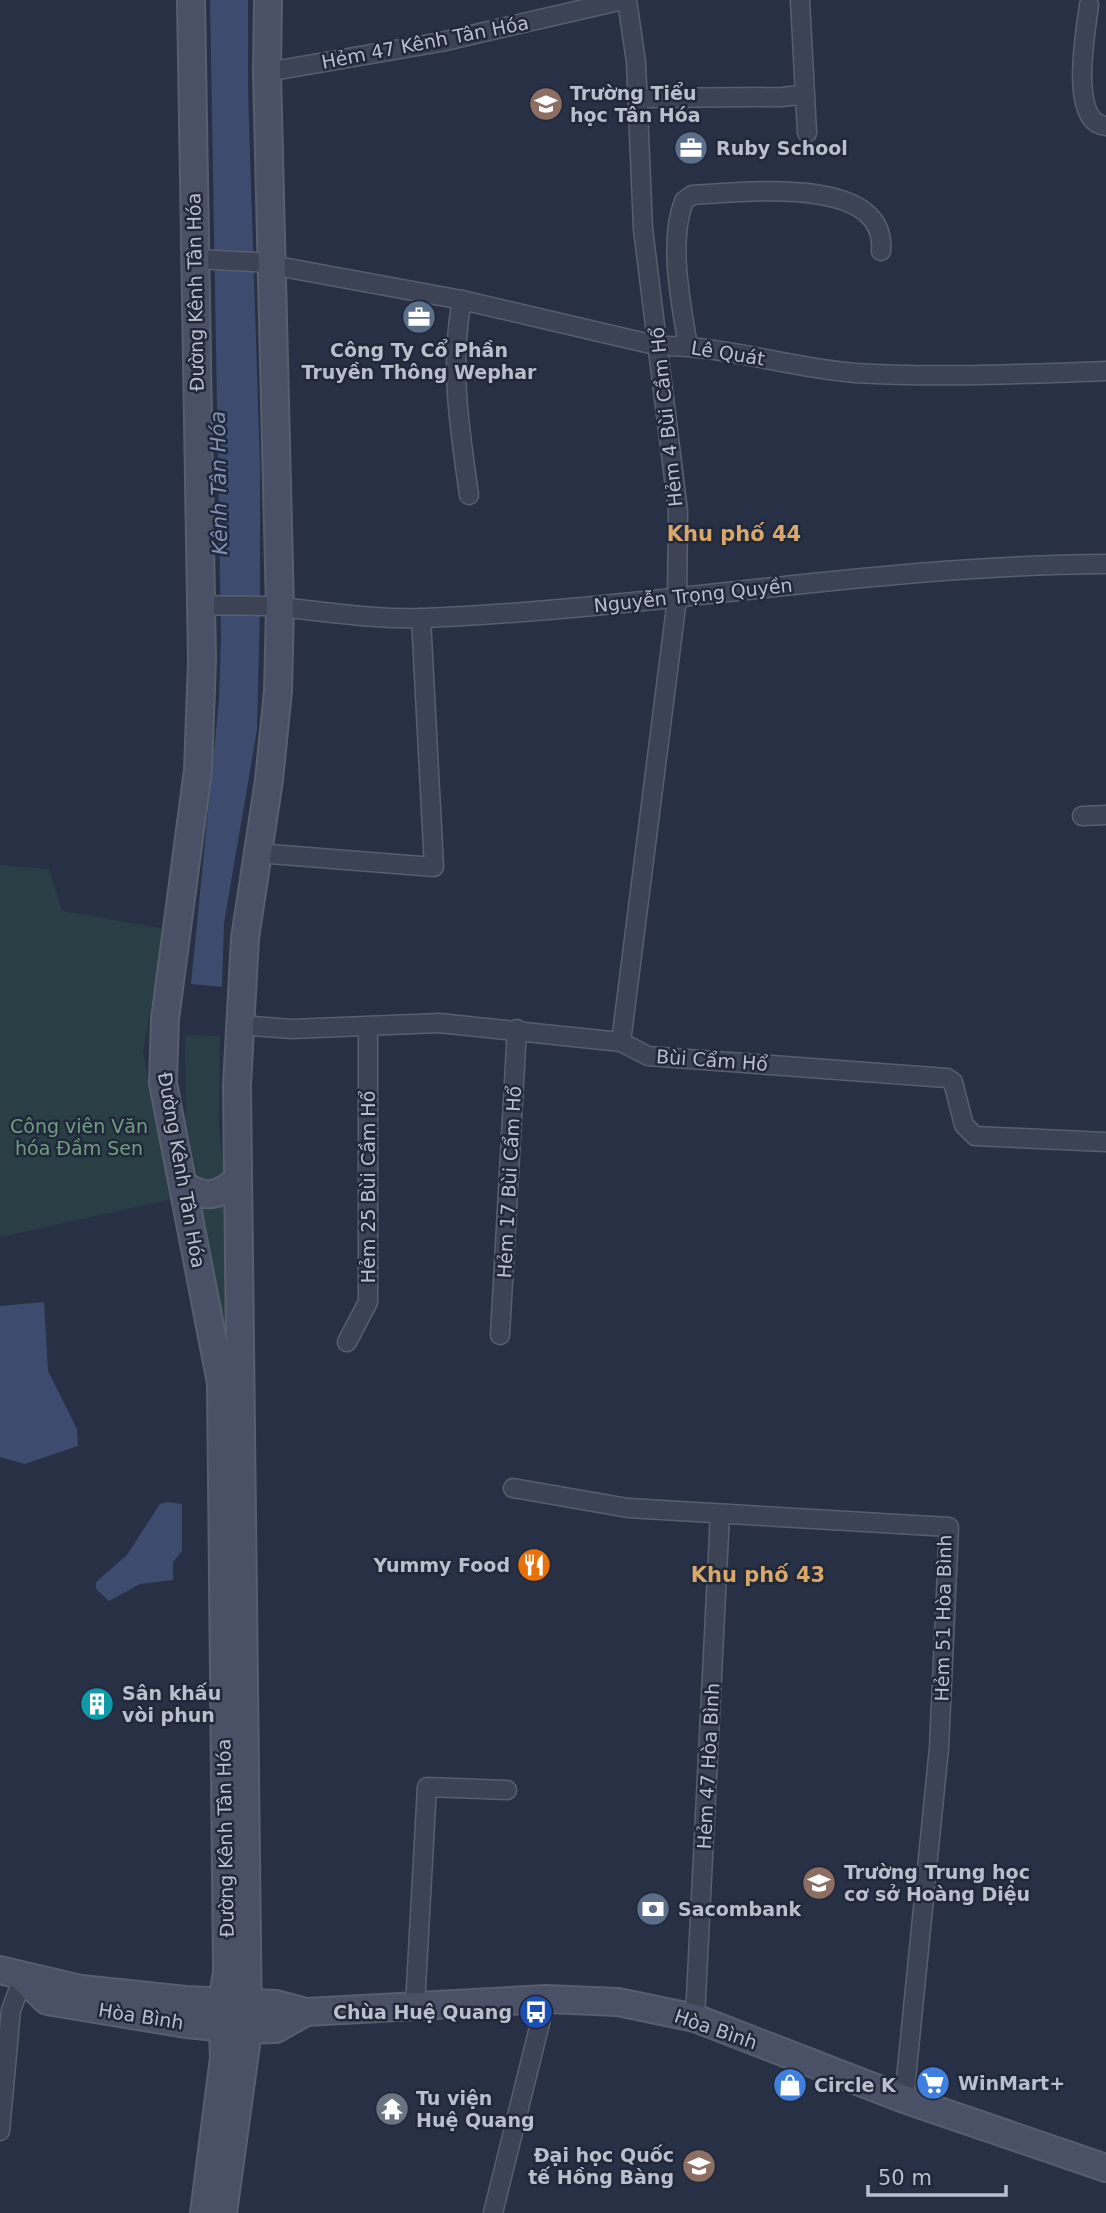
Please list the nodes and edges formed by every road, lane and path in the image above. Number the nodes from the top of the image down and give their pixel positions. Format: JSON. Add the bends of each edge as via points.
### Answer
{"nodes":[{"id":1,"x":191,"y":0,"type":"edge"},
{"id":2,"x":268,"y":0,"type":"edge"},
{"id":3,"x":625,"y":0,"type":"edge"},
{"id":4,"x":800,"y":0,"type":"edge"},
{"id":5,"x":1089,"y":5,"type":"dead end"},
{"id":6,"x":267,"y":72,"type":"junction"},
{"id":7,"x":804,"y":90,"type":"junction"},
{"id":8,"x":637,"y":98,"type":"junction"},
{"id":9,"x":1106,"y":126,"type":"edge"},
{"id":10,"x":807,"y":133,"type":"dead end"},
{"id":11,"x":881,"y":251,"type":"dead end"},
{"id":12,"x":201,"y":259,"type":"junction"},
{"id":13,"x":264,"y":264,"type":"junction"},
{"id":14,"x":462,"y":300,"type":"junction"},
{"id":15,"x":659,"y":346,"type":"junction"},
{"id":16,"x":688,"y":346,"type":"junction"},
{"id":17,"x":1106,"y":371,"type":"edge"},
{"id":18,"x":469,"y":495,"type":"dead end"},
{"id":19,"x":1106,"y":564,"type":"edge"},
{"id":20,"x":677,"y":599,"type":"junction"},
{"id":21,"x":209,"y":606,"type":"junction"},
{"id":22,"x":272,"y":607,"type":"junction"},
{"id":23,"x":421,"y":618,"type":"junction"},
{"id":24,"x":1106,"y":815,"type":"edge"},
{"id":25,"x":1082,"y":816,"type":"dead end"},
{"id":26,"x":257,"y":853,"type":"junction"},
{"id":27,"x":239,"y":1025,"type":"junction"},
{"id":28,"x":368,"y":1027,"type":"junction"},
{"id":29,"x":517,"y":1029,"type":"junction"},
{"id":30,"x":621,"y":1042,"type":"junction"},
{"id":31,"x":1106,"y":1142,"type":"edge"},
{"id":32,"x":237,"y":1179,"type":"junction"},
{"id":33,"x":183,"y":1185,"type":"junction"},
{"id":34,"x":500,"y":1335,"type":"dead end"},
{"id":35,"x":347,"y":1342,"type":"dead end"},
{"id":36,"x":513,"y":1488,"type":"dead end"},
{"id":37,"x":720,"y":1514,"type":"junction"},
{"id":38,"x":507,"y":1790,"type":"dead end"},
{"id":39,"x":12,"y":1974,"type":"edge"},
{"id":40,"x":546,"y":1999,"type":"junction"},
{"id":41,"x":415,"y":2006,"type":"junction"},
{"id":42,"x":231,"y":2011,"type":"junction"},
{"id":43,"x":306,"y":2012,"type":"junction"},
{"id":44,"x":695,"y":2018,"type":"junction"},
{"id":45,"x":248,"y":2030,"type":"junction"},
{"id":46,"x":904,"y":2099,"type":"junction"},
{"id":47,"x":0,"y":2131,"type":"edge"},
{"id":48,"x":1106,"y":2168,"type":"edge"},
{"id":49,"x":204,"y":2213,"type":"edge"},
{"id":50,"x":223,"y":2213,"type":"edge"},
{"id":51,"x":493,"y":2213,"type":"edge"}],
"edges":[{"from":1,"to":12,"type":"street","name":"Đường Kênh Tân Hóa"},
{"from":2,"to":6,"type":"street","name":"Đường Kênh Tân Hóa"},
{"from":3,"to":6,"type":"street","name":"Hẻm 47 Kênh Tân Hóa","via":[[441,42]]},
{"from":3,"to":8,"type":"street","name":"Hẻm 4 Bùi Cầm Hổ"},
{"from":4,"to":7,"type":"street"},
{"from":5,"to":9,"type":"street","via":[[1081,85],[1088,115]]},
{"from":6,"to":13,"type":"street","name":"Đường Kênh Tân Hóa"},
{"from":7,"to":8,"type":"street","via":[[800,95],[782,97]]},
{"from":7,"to":10,"type":"street"},
{"from":8,"to":15,"type":"street","name":"Hẻm 4 Bùi Cầm Hổ","via":[[643,223]]},
{"from":11,"to":16,"type":"street","via":[[882,239],[866,211],[829,196],[795,191],[692,195],[684,201],[677,232]]},
{"from":12,"to":13,"type":"street","name":"Lê Quát"},
{"from":12,"to":21,"type":"street","name":"Đường Kênh Tân Hóa"},
{"from":13,"to":14,"type":"street","name":"Lê Quát"},
{"from":13,"to":22,"type":"street","name":"Đường Kênh Tân Hóa"},
{"from":14,"to":15,"type":"street","name":"Lê Quát"},
{"from":14,"to":18,"type":"street","via":[[456,344],[456,406]]},
{"from":15,"to":16,"type":"street","name":"Lê Quát"},
{"from":15,"to":20,"type":"street","name":"Hẻm 4 Bùi Cầm Hổ","via":[[678,511]]},
{"from":16,"to":17,"type":"street","name":"Lê Quát","via":[[852,373],[967,376]]},
{"from":19,"to":20,"type":"street","name":"Nguyễn Trọng Quyền","via":[[1033,564]]},
{"from":20,"to":23,"type":"street","name":"Nguyễn Trọng Quyền"},
{"from":20,"to":30,"type":"street","name":"Hẻm 4 Bùi Cầm Hổ"},
{"from":21,"to":22,"type":"street","name":"Nguyễn Trọng Quyền"},
{"from":21,"to":33,"type":"street","name":"Đường Kênh Tân Hóa","via":[[198,770],[165,1019],[163,1083]]},
{"from":22,"to":23,"type":"street","name":"Nguyễn Trọng Quyền","via":[[356,618]]},
{"from":22,"to":26,"type":"street","name":"Đường Kênh Tân Hóa","via":[[278,691]]},
{"from":23,"to":26,"type":"street","via":[[434,867]]},
{"from":24,"to":25,"type":"street"},
{"from":26,"to":27,"type":"street","name":"Đường Kênh Tân Hóa"},
{"from":27,"to":28,"type":"street","name":"Bùi Cẩm Hổ"},
{"from":27,"to":32,"type":"street","name":"Đường Kênh Tân Hóa"},
{"from":28,"to":29,"type":"street","name":"Bùi Cẩm Hổ","via":[[439,1023]]},
{"from":28,"to":35,"type":"street","name":"Hẻm 25 Bùi Cầm Hổ","via":[[368,1303]]},
{"from":29,"to":30,"type":"street","name":"Bùi Cẩm Hổ"},
{"from":29,"to":34,"type":"street","name":"Hẻm 17 Bùi Cẩm Hổ"},
{"from":30,"to":31,"type":"street","name":"Bùi Cẩm Hổ","via":[[648,1056],[947,1077],[953,1082],[964,1125],[975,1136]]},
{"from":32,"to":33,"type":"street","via":[[217,1195]]},
{"from":32,"to":42,"type":"street","name":"Đường Kênh Tân Hóa"},
{"from":33,"to":42,"type":"street","name":"Đường Kênh Tân Hóa","via":[[221,1383]]},
{"from":36,"to":37,"type":"street","name":"Hẻm 51 Hòa Bình","via":[[628,1508]]},
{"from":37,"to":44,"type":"street","name":"Hẻm 47 Hòa Bình"},
{"from":37,"to":46,"type":"street","name":"Hẻm 51 Hòa Bình","via":[[949,1527],[939,1748]]},
{"from":38,"to":41,"type":"street","via":[[427,1787]]},
{"from":39,"to":42,"type":"street","name":"Hòa Bình"},
{"from":39,"to":47,"type":"street"},
{"from":40,"to":41,"type":"street","name":"Hòa Bình"},
{"from":40,"to":44,"type":"street","name":"Hòa Bình","via":[[618,2002]]},
{"from":40,"to":51,"type":"street"},
{"from":41,"to":43,"type":"street","name":"Hòa Bình"},
{"from":42,"to":43,"type":"street","name":"Hòa Bình","via":[[276,2004]]},
{"from":42,"to":45,"type":"street","name":"Đường Kênh Tân Hóa"},
{"from":42,"to":49,"type":"street","name":"Đường Kênh Tân Hóa"},
{"from":43,"to":45,"type":"street","name":"Hòa Bình","via":[[276,2029]]},
{"from":44,"to":46,"type":"street","name":"Hòa Bình"},
{"from":45,"to":50,"type":"street","name":"Đường Kênh Tân Hóa"},
{"from":46,"to":48,"type":"street","name":"Hòa Bình"}]}
